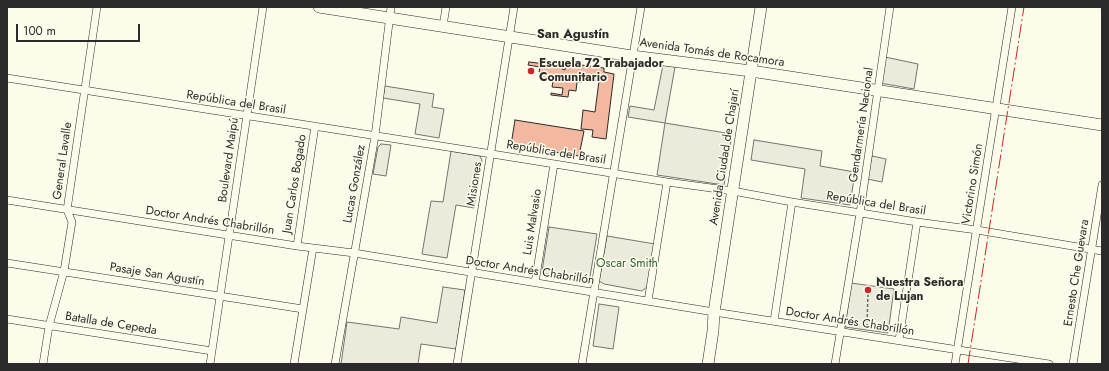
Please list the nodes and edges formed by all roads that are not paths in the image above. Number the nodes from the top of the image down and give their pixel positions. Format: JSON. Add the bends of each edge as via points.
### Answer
{"nodes":[{"id":1,"x":97,"y":7,"type":"edge"},
{"id":2,"x":263,"y":7,"type":"edge"},
{"id":3,"x":319,"y":7,"type":"edge"},
{"id":4,"x":446,"y":7,"type":"edge"},
{"id":5,"x":514,"y":7,"type":"edge"},
{"id":6,"x":640,"y":7,"type":"edge"},
{"id":7,"x":762,"y":7,"type":"edge"},
{"id":8,"x":890,"y":7,"type":"edge"},
{"id":9,"x":1012,"y":7,"type":"edge"},
{"id":10,"x":391,"y":13,"type":"edge"},
{"id":11,"x":443,"y":26,"type":"junction"},
{"id":12,"x":509,"y":36,"type":"junction"},
{"id":13,"x":632,"y":56,"type":"junction"},
{"id":14,"x":751,"y":71,"type":"junction"},
{"id":15,"x":7,"y":78,"type":"edge"},
{"id":16,"x":84,"y":91,"type":"junction"},
{"id":17,"x":878,"y":91,"type":"junction"},
{"id":18,"x":996,"y":109,"type":"junction"},
{"id":19,"x":246,"y":116,"type":"junction"},
{"id":20,"x":1102,"y":125,"type":"edge"},
{"id":21,"x":315,"y":126,"type":"junction"},
{"id":22,"x":375,"y":136,"type":"junction"},
{"id":23,"x":492,"y":154,"type":"junction"},
{"id":24,"x":554,"y":164,"type":"junction"},
{"id":25,"x":613,"y":173,"type":"junction"},
{"id":26,"x":667,"y":182,"type":"junction"},
{"id":27,"x":1102,"y":185,"type":"edge"},
{"id":28,"x":733,"y":192,"type":"junction"},
{"id":29,"x":7,"y":200,"type":"edge"},
{"id":30,"x":792,"y":202,"type":"junction"},
{"id":31,"x":67,"y":210,"type":"junction"},
{"id":32,"x":860,"y":213,"type":"junction"},
{"id":33,"x":917,"y":222,"type":"junction"},
{"id":34,"x":977,"y":230,"type":"junction"},
{"id":35,"x":230,"y":235,"type":"junction"},
{"id":36,"x":297,"y":246,"type":"junction"},
{"id":37,"x":313,"y":248,"type":"junction"},
{"id":38,"x":1092,"y":249,"type":"junction"},
{"id":39,"x":1102,"y":251,"type":"edge"},
{"id":40,"x":354,"y":253,"type":"junction"},
{"id":41,"x":7,"y":263,"type":"edge"},
{"id":42,"x":64,"y":271,"type":"junction"},
{"id":43,"x":472,"y":273,"type":"junction"},
{"id":44,"x":535,"y":283,"type":"junction"},
{"id":45,"x":593,"y":292,"type":"junction"},
{"id":46,"x":220,"y":297,"type":"junction"},
{"id":47,"x":648,"y":301,"type":"junction"},
{"id":48,"x":303,"y":309,"type":"junction"},
{"id":49,"x":714,"y":312,"type":"junction"},
{"id":50,"x":7,"y":319,"type":"edge"},
{"id":51,"x":774,"y":321,"type":"junction"},
{"id":52,"x":49,"y":326,"type":"junction"},
{"id":53,"x":840,"y":331,"type":"junction"},
{"id":54,"x":899,"y":340,"type":"junction"},
{"id":55,"x":957,"y":350,"type":"junction"},
{"id":56,"x":212,"y":351,"type":"junction"},
{"id":57,"x":43,"y":364,"type":"edge"},
{"id":58,"x":210,"y":364,"type":"edge"},
{"id":59,"x":294,"y":364,"type":"edge"},
{"id":60,"x":335,"y":364,"type":"edge"},
{"id":61,"x":458,"y":364,"type":"edge"},
{"id":62,"x":582,"y":364,"type":"edge"},
{"id":63,"x":701,"y":364,"type":"edge"},
{"id":64,"x":708,"y":364,"type":"edge"},
{"id":65,"x":835,"y":364,"type":"edge"},
{"id":66,"x":955,"y":364,"type":"edge"},
{"id":67,"x":1049,"y":364,"type":"edge"},
{"id":68,"x":1073,"y":364,"type":"edge"}],
"edges":[{"from":1,"to":16,"type":"street","name":"General Lavalle"},
{"from":2,"to":19,"type":"street","name":"Boulevard Maipú"},
{"from":3,"to":10,"type":"street","name":"Avenida Tomás de Rocamora"},
{"from":4,"to":11,"type":"street"},
{"from":5,"to":12,"type":"street","name":"Misiones"},
{"from":6,"to":13,"type":"street"},
{"from":7,"to":14,"type":"street","name":"Avenida Ciudad de Chajarí"},
{"from":8,"to":17,"type":"street","name":"Gendarmería Nacional"},
{"from":9,"to":18,"type":"street","name":"Victorino Simón"},
{"from":10,"to":11,"type":"street","name":"Avenida Tomás de Rocamora"},
{"from":10,"to":22,"type":"street","name":"Lucas González"},
{"from":11,"to":12,"type":"street","name":"Avenida Tomás de Rocamora"},
{"from":12,"to":13,"type":"street","name":"Avenida Tomás de Rocamora"},
{"from":12,"to":23,"type":"street","name":"Misiones"},
{"from":13,"to":14,"type":"street","name":"Avenida Tomás de Rocamora"},
{"from":13,"to":25,"type":"street"},
{"from":14,"to":17,"type":"street","name":"Avenida Tomás de Rocamora"},
{"from":14,"to":28,"type":"street","name":"Avenida Ciudad de Chajarí"},
{"from":15,"to":16,"type":"street","name":"República del Brasil"},
{"from":16,"to":19,"type":"street","name":"República del Brasil"},
{"from":16,"to":31,"type":"street","name":"General Lavalle"},
{"from":17,"to":18,"type":"street","name":"Avenida Tomás de Rocamora"},
{"from":17,"to":32,"type":"street","name":"Gendarmería Nacional"},
{"from":18,"to":20,"type":"street","name":"Avenida Tomás de Rocamora"},
{"from":18,"to":34,"type":"street","name":"Victorino Simón"},
{"from":19,"to":21,"type":"street","name":"República del Brasil"},
{"from":19,"to":35,"type":"street","name":"Boulevard Maipú"},
{"from":21,"to":22,"type":"street","name":"República del Brasil"},
{"from":21,"to":36,"type":"street","name":"Juan Carlos Bogado"},
{"from":22,"to":23,"type":"street","name":"República del Brasil"},
{"from":22,"to":40,"type":"street","name":"Lucas González"},
{"from":23,"to":24,"type":"street","name":"República del Brasil"},
{"from":23,"to":43,"type":"street","name":"Misiones"},
{"from":24,"to":25,"type":"street","name":"República del Brasil"},
{"from":24,"to":44,"type":"street","name":"Luis Malvasio"},
{"from":25,"to":26,"type":"street","name":"República del Brasil"},
{"from":25,"to":45,"type":"street"},
{"from":26,"to":28,"type":"street","name":"República del Brasil"},
{"from":26,"to":47,"type":"street"},
{"from":27,"to":38,"type":"street","name":"Ernesto Che Guevara"},
{"from":28,"to":30,"type":"street","name":"República del Brasil"},
{"from":28,"to":49,"type":"street","name":"Avenida Ciudad de Chajarí"},
{"from":29,"to":31,"type":"street","name":"Doctor Andrés Chabrillón"},
{"from":30,"to":32,"type":"street","name":"República del Brasil"},
{"from":30,"to":51,"type":"street"},
{"from":31,"to":35,"type":"street","name":"Doctor Andrés Chabrillón"},
{"from":31,"to":42,"type":"street","name":"General Lavalle","via":[[72,222]]},
{"from":32,"to":33,"type":"street","name":"República del Brasil"},
{"from":32,"to":53,"type":"street","name":"Gendarmería Nacional"},
{"from":33,"to":34,"type":"street","name":"República del Brasil"},
{"from":33,"to":54,"type":"street"},
{"from":34,"to":38,"type":"street","name":"República del Brasil"},
{"from":34,"to":55,"type":"street","name":"Victorino Simón"},
{"from":35,"to":36,"type":"street","name":"Doctor Andrés Chabrillón"},
{"from":35,"to":46,"type":"street","name":"Boulevard Maipú"},
{"from":36,"to":37,"type":"street","name":"Doctor Andrés Chabrillón"},
{"from":37,"to":40,"type":"street","name":"Doctor Andrés Chabrillón"},
{"from":37,"to":48,"type":"street"},
{"from":38,"to":39,"type":"street","name":"República del Brasil"},
{"from":38,"to":68,"type":"street","name":"Ernesto Che Guevara"},
{"from":40,"to":43,"type":"street","name":"Doctor Andrés Chabrillón"},
{"from":40,"to":60,"type":"street","name":"Lucas González"},
{"from":41,"to":42,"type":"street","name":"Pasaje San Agustín"},
{"from":42,"to":46,"type":"street","name":"Pasaje San Agustín"},
{"from":42,"to":52,"type":"street","name":"General Lavalle"},
{"from":43,"to":44,"type":"street","name":"Doctor Andrés Chabrillón"},
{"from":43,"to":61,"type":"street","name":"Misiones"},
{"from":44,"to":45,"type":"street","name":"Doctor Andrés Chabrillón"},
{"from":45,"to":47,"type":"street","name":"Doctor Andrés Chabrillón"},
{"from":45,"to":62,"type":"street"},
{"from":46,"to":48,"type":"street","name":"Pasaje San Agustín"},
{"from":46,"to":56,"type":"street","name":"Boulevard Maipú"},
{"from":47,"to":49,"type":"street","name":"Doctor Andrés Chabrillón"},
{"from":48,"to":59,"type":"street"},
{"from":49,"to":51,"type":"street","name":"Doctor Andrés Chabrillón"},
{"from":49,"to":63,"type":"street","name":"Avenida Ciudad de Chajarí","via":[[707,329]]},
{"from":49,"to":64,"type":"street","name":"Avenida Ciudad de Chajarí"},
{"from":50,"to":52,"type":"street","name":"Batalla de Cepeda"},
{"from":51,"to":53,"type":"street","name":"Doctor Andrés Chabrillón"},
{"from":52,"to":56,"type":"street","name":"Batalla de Cepeda"},
{"from":52,"to":57,"type":"street","name":"General Lavalle"},
{"from":53,"to":54,"type":"street","name":"Doctor Andrés Chabrillón"},
{"from":53,"to":65,"type":"street","name":"Gendarmería Nacional"},
{"from":54,"to":55,"type":"street","name":"Doctor Andrés Chabrillón"},
{"from":55,"to":66,"type":"street","name":"Victorino Simón"},
{"from":55,"to":67,"type":"street","name":"Doctor Andrés Chabrillón"},
{"from":56,"to":58,"type":"street","name":"Boulevard Maipú"}]}
